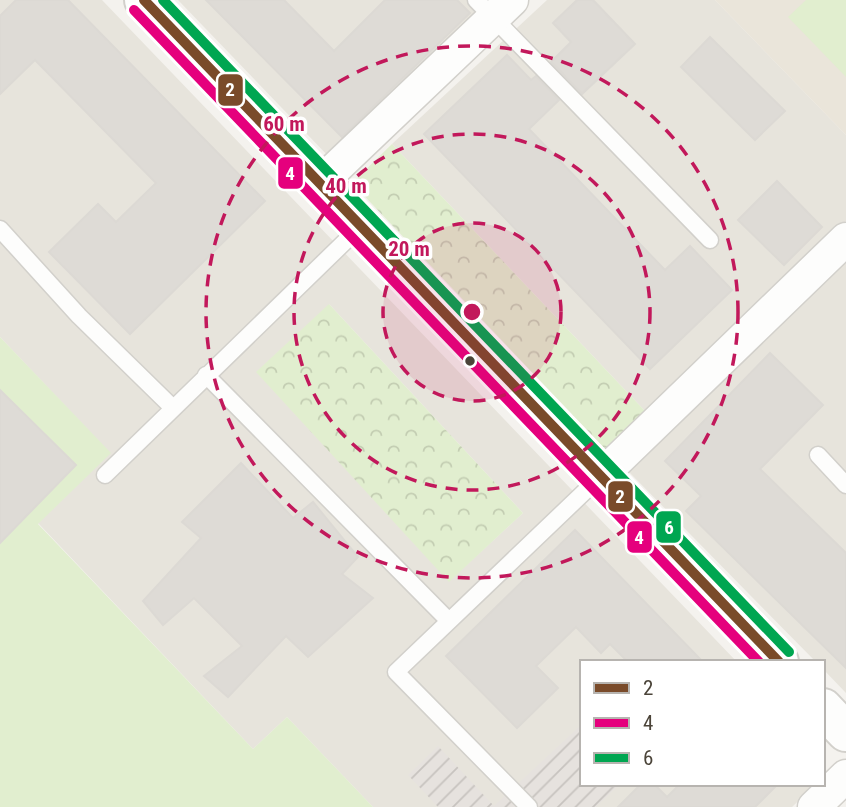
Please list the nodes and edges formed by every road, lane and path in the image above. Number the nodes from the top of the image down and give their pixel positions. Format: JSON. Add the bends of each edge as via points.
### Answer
{"nodes":[{"id":1,"x":144,"y":0,"type":"edge"},
{"id":2,"x":494,"y":6,"type":"edge"},
{"id":3,"x":320,"y":183,"type":"junction"},
{"id":4,"x":360,"y":226,"type":"junction"},
{"id":5,"x":0,"y":229,"type":"edge"},
{"id":6,"x":846,"y":239,"type":"edge"},
{"id":7,"x":710,"y":240,"type":"dead end"},
{"id":8,"x":206,"y":375,"type":"junction"},
{"id":9,"x":173,"y":408,"type":"junction"},
{"id":10,"x":818,"y":455,"type":"dead end"},
{"id":11,"x":105,"y":475,"type":"dead end"},
{"id":12,"x":601,"y":476,"type":"junction"},
{"id":13,"x":846,"y":485,"type":"edge"},
{"id":14,"x":448,"y":620,"type":"junction"},
{"id":15,"x":777,"y":660,"type":"edge"},
{"id":16,"x":825,"y":710,"type":"edge"},
{"id":17,"x":846,"y":732,"type":"edge"},
{"id":18,"x":846,"y":776,"type":"edge"},
{"id":19,"x":529,"y":807,"type":"edge"},
{"id":20,"x":814,"y":807,"type":"edge"}],
"edges":[{"from":1,"to":3,"type":"street"},
{"from":2,"to":3,"type":"street"},
{"from":2,"to":7,"type":"lane"},
{"from":3,"to":4,"type":"street"},
{"from":4,"to":8,"type":"lane"},
{"from":4,"to":12,"type":"street"},
{"from":5,"to":9,"type":"lane","via":[[79,316]]},
{"from":6,"to":12,"type":"street"},
{"from":8,"to":9,"type":"lane"},
{"from":8,"to":14,"type":"lane"},
{"from":9,"to":11,"type":"lane"},
{"from":10,"to":13,"type":"lane"},
{"from":12,"to":14,"type":"lane"},
{"from":12,"to":15,"type":"street"},
{"from":14,"to":19,"type":"lane","via":[[396,672]]},
{"from":16,"to":17,"type":"street"},
{"from":18,"to":20,"type":"street"}]}
